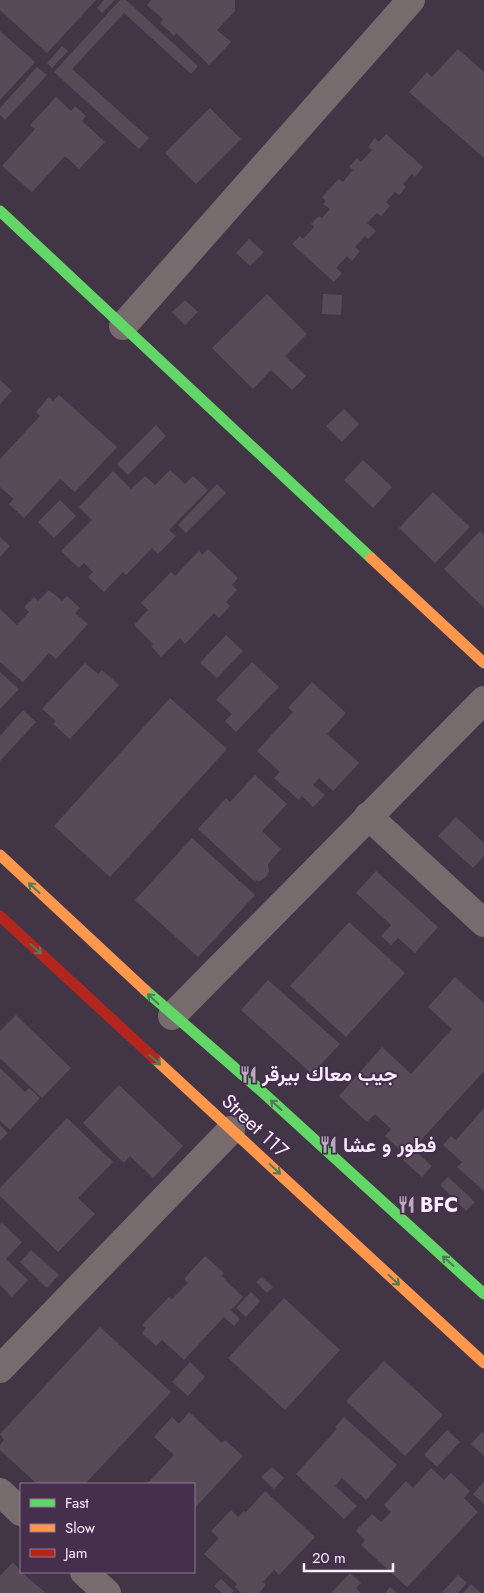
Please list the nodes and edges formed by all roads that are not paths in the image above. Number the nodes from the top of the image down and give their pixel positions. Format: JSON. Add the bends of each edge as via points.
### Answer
{"nodes":[{"id":1,"x":411,"y":0,"type":"edge"},
{"id":2,"x":0,"y":211,"type":"edge"},
{"id":3,"x":123,"y":326,"type":"junction"},
{"id":4,"x":484,"y":663,"type":"edge"},
{"id":5,"x":484,"y":700,"type":"edge"},
{"id":6,"x":368,"y":816,"type":"junction"},
{"id":7,"x":0,"y":855,"type":"edge"},
{"id":8,"x":0,"y":916,"type":"edge"},
{"id":9,"x":484,"y":923,"type":"edge"},
{"id":10,"x":172,"y":1016,"type":"junction"},
{"id":11,"x":231,"y":1130,"type":"junction"},
{"id":12,"x":484,"y":1294,"type":"edge"},
{"id":13,"x":484,"y":1363,"type":"edge"},
{"id":14,"x":0,"y":1369,"type":"edge"},
{"id":15,"x":0,"y":1492,"type":"edge"},
{"id":16,"x":20,"y":1511,"type":"edge"},
{"id":17,"x":85,"y":1573,"type":"edge"},
{"id":18,"x":107,"y":1593,"type":"edge"}],
"edges":[{"from":1,"to":3,"type":"street"},
{"from":2,"to":3,"type":"street"},
{"from":3,"to":4,"type":"street"},
{"from":5,"to":6,"type":"street"},
{"from":6,"to":9,"type":"street"},
{"from":6,"to":10,"type":"street"},
{"from":10,"to":7,"type":"street","name":"Street 117","one_way":true,"via":[[91,947]]},
{"from":8,"to":11,"type":"street","name":"Street 117","one_way":true,"via":[[68,973]]},
{"from":12,"to":10,"type":"street","name":"Street 117","one_way":true,"via":[[259,1089]]},
{"from":11,"to":13,"type":"street","name":"Street 117","one_way":true},
{"from":11,"to":14,"type":"street"},
{"from":15,"to":16,"type":"street"},
{"from":17,"to":18,"type":"street"}]}
